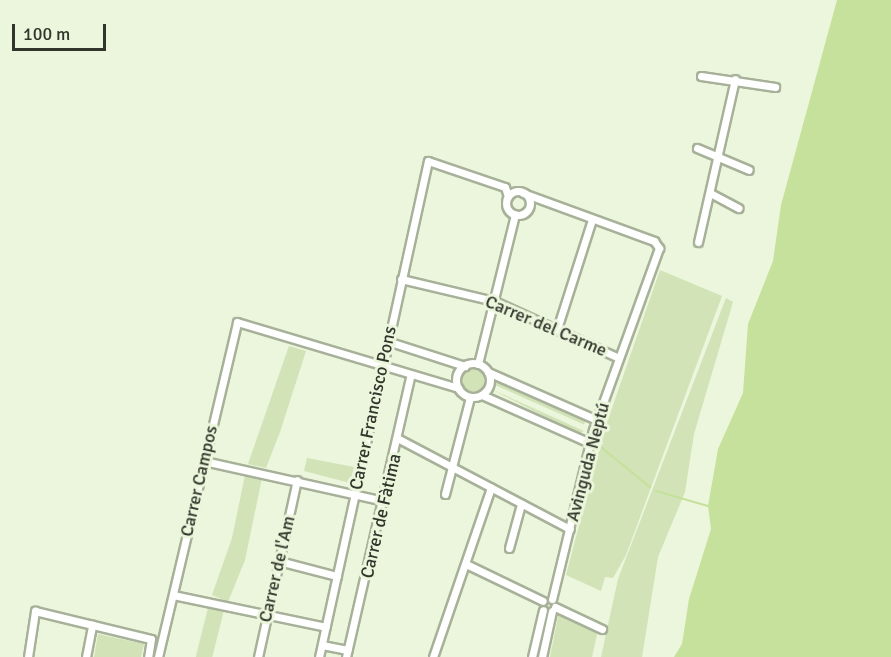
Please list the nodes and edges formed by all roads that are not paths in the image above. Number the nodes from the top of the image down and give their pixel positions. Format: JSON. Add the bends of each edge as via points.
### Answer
{"nodes":[{"id":1,"x":701,"y":76,"type":"dead end"},
{"id":2,"x":735,"y":79,"type":"junction"},
{"id":3,"x":775,"y":87,"type":"dead end"},
{"id":4,"x":697,"y":148,"type":"dead end"},
{"id":5,"x":714,"y":155,"type":"junction"},
{"id":6,"x":749,"y":170,"type":"dead end"},
{"id":7,"x":523,"y":193,"type":"junction"},
{"id":8,"x":712,"y":194,"type":"junction"},
{"id":9,"x":508,"y":197,"type":"junction"},
{"id":10,"x":541,"y":200,"type":"junction"},
{"id":11,"x":529,"y":202,"type":"junction"},
{"id":12,"x":738,"y":208,"type":"dead end"},
{"id":13,"x":515,"y":214,"type":"junction"},
{"id":14,"x":592,"y":219,"type":"junction"},
{"id":15,"x":698,"y":242,"type":"dead end"},
{"id":16,"x":401,"y":279,"type":"junction"},
{"id":17,"x":494,"y":301,"type":"junction"},
{"id":18,"x":557,"y":329,"type":"junction"},
{"id":19,"x":387,"y":341,"type":"junction"},
{"id":20,"x":620,"y":358,"type":"junction"},
{"id":21,"x":478,"y":364,"type":"junction"},
{"id":22,"x":382,"y":365,"type":"junction"},
{"id":23,"x":465,"y":366,"type":"junction"},
{"id":24,"x":488,"y":372,"type":"junction"},
{"id":25,"x":411,"y":374,"type":"junction"},
{"id":26,"x":458,"y":388,"type":"junction"},
{"id":27,"x":482,"y":395,"type":"junction"},
{"id":28,"x":470,"y":397,"type":"junction"},
{"id":29,"x":597,"y":420,"type":"junction"},
{"id":30,"x":399,"y":439,"type":"junction"},
{"id":31,"x":590,"y":443,"type":"junction"},
{"id":32,"x":204,"y":461,"type":"junction"},
{"id":33,"x":451,"y":468,"type":"junction"},
{"id":34,"x":297,"y":480,"type":"junction"},
{"id":35,"x":491,"y":488,"type":"junction"},
{"id":36,"x":356,"y":492,"type":"junction"},
{"id":37,"x":445,"y":494,"type":"dead end"},
{"id":38,"x":385,"y":501,"type":"junction"},
{"id":39,"x":521,"y":504,"type":"junction"},
{"id":40,"x":570,"y":529,"type":"junction"},
{"id":41,"x":509,"y":548,"type":"dead end"},
{"id":42,"x":279,"y":561,"type":"junction"},
{"id":43,"x":466,"y":564,"type":"junction"},
{"id":44,"x":337,"y":576,"type":"junction"},
{"id":45,"x":173,"y":595,"type":"junction"},
{"id":46,"x":543,"y":601,"type":"junction"},
{"id":47,"x":553,"y":606,"type":"junction"},
{"id":48,"x":543,"y":610,"type":"junction"},
{"id":49,"x":267,"y":614,"type":"junction"},
{"id":50,"x":92,"y":625,"type":"junction"},
{"id":51,"x":326,"y":627,"type":"junction"},
{"id":52,"x":602,"y":629,"type":"dead end"},
{"id":53,"x":162,"y":640,"type":"junction"},
{"id":54,"x":322,"y":645,"type":"junction"},
{"id":55,"x":347,"y":654,"type":"edge"},
{"id":56,"x":28,"y":657,"type":"edge"},
{"id":57,"x":86,"y":657,"type":"edge"},
{"id":58,"x":148,"y":657,"type":"edge"},
{"id":59,"x":152,"y":657,"type":"edge"},
{"id":60,"x":158,"y":657,"type":"edge"},
{"id":61,"x":258,"y":657,"type":"edge"},
{"id":62,"x":319,"y":657,"type":"edge"},
{"id":63,"x":433,"y":657,"type":"edge"},
{"id":64,"x":532,"y":657,"type":"edge"},
{"id":65,"x":542,"y":657,"type":"edge"}],
"edges":[{"from":1,"to":2,"type":"street"},
{"from":2,"to":3,"type":"street"},
{"from":2,"to":5,"type":"street"},
{"from":4,"to":5,"type":"street"},
{"from":5,"to":6,"type":"street"},
{"from":5,"to":8,"type":"street"},
{"from":7,"to":9,"type":"street"},
{"from":7,"to":10,"type":"street"},
{"from":7,"to":11,"type":"street"},
{"from":8,"to":12,"type":"street"},
{"from":8,"to":15,"type":"street"},
{"from":9,"to":13,"type":"street","via":[[507,207]]},
{"from":9,"to":16,"type":"street","name":"Carrer Francisco Pons","via":[[505,187],[428,160]]},
{"from":10,"to":11,"type":"street"},
{"from":10,"to":14,"type":"street"},
{"from":11,"to":13,"type":"street","via":[[525,212]]},
{"from":13,"to":17,"type":"street"},
{"from":14,"to":18,"type":"street"},
{"from":14,"to":20,"type":"street","name":"Avinguda Neptú","via":[[656,242],[656,258]]},
{"from":16,"to":17,"type":"street","name":"Carrer del Carme"},
{"from":16,"to":19,"type":"street","name":"Carrer Francisco Pons"},
{"from":17,"to":18,"type":"street","name":"Carrer del Carme"},
{"from":17,"to":21,"type":"street"},
{"from":18,"to":20,"type":"street","name":"Carrer del Carme"},
{"from":19,"to":22,"type":"street","name":"Carrer Francisco Pons"},
{"from":19,"to":23,"type":"street"},
{"from":20,"to":29,"type":"street","name":"Avinguda Neptú"},
{"from":21,"to":23,"type":"street"},
{"from":21,"to":24,"type":"street"},
{"from":22,"to":25,"type":"street"},
{"from":22,"to":32,"type":"street","name":"Carrer Campos","via":[[237,322]]},
{"from":22,"to":36,"type":"street","name":"Carrer Francisco Pons"},
{"from":23,"to":26,"type":"street","via":[[458,374]]},
{"from":24,"to":27,"type":"street","via":[[489,386]]},
{"from":24,"to":29,"type":"street"},
{"from":25,"to":26,"type":"street"},
{"from":25,"to":30,"type":"street","name":"Carrer de Fàtima"},
{"from":26,"to":28,"type":"street"},
{"from":27,"to":28,"type":"street"},
{"from":27,"to":31,"type":"street"},
{"from":28,"to":33,"type":"street"},
{"from":29,"to":31,"type":"street","name":"Avinguda Neptú"},
{"from":30,"to":33,"type":"street"},
{"from":30,"to":38,"type":"street","name":"Carrer de Fàtima"},
{"from":31,"to":40,"type":"street","name":"Avinguda Neptú"},
{"from":32,"to":34,"type":"street"},
{"from":32,"to":45,"type":"street","name":"Carrer Campos"},
{"from":33,"to":35,"type":"street"},
{"from":33,"to":37,"type":"street"},
{"from":34,"to":36,"type":"street"},
{"from":34,"to":42,"type":"street","name":"Carrer de l'Am"},
{"from":35,"to":39,"type":"street"},
{"from":35,"to":43,"type":"street"},
{"from":36,"to":38,"type":"street"},
{"from":36,"to":44,"type":"street","name":"Carrer Francisco Pons"},
{"from":38,"to":55,"type":"street","name":"Carrer de Fàtima"},
{"from":39,"to":40,"type":"street"},
{"from":39,"to":41,"type":"street"},
{"from":40,"to":47,"type":"street","name":"Avinguda Neptú"},
{"from":42,"to":44,"type":"street"},
{"from":42,"to":49,"type":"street","name":"Carrer de l'Am"},
{"from":43,"to":46,"type":"street"},
{"from":43,"to":63,"type":"street"},
{"from":44,"to":51,"type":"street","name":"Carrer Francisco Pons"},
{"from":45,"to":49,"type":"street"},
{"from":45,"to":53,"type":"street","name":"Carrer Campos"},
{"from":46,"to":47,"type":"street"},
{"from":46,"to":48,"type":"street"},
{"from":47,"to":48,"type":"street"},
{"from":47,"to":52,"type":"street"},
{"from":47,"to":65,"type":"street","name":"Avinguda Neptú"},
{"from":48,"to":64,"type":"street"},
{"from":49,"to":51,"type":"street"},
{"from":49,"to":61,"type":"street","name":"Carrer de l'Am"},
{"from":50,"to":56,"type":"street","via":[[36,611]]},
{"from":50,"to":57,"type":"street"},
{"from":50,"to":58,"type":"street","via":[[150,639]]},
{"from":51,"to":54,"type":"street","name":"Carrer Francisco Pons"},
{"from":53,"to":59,"type":"street"},
{"from":53,"to":60,"type":"street","name":"Carrer Campos"},
{"from":54,"to":55,"type":"street"},
{"from":54,"to":62,"type":"street","name":"Carrer Francisco Pons"}]}
